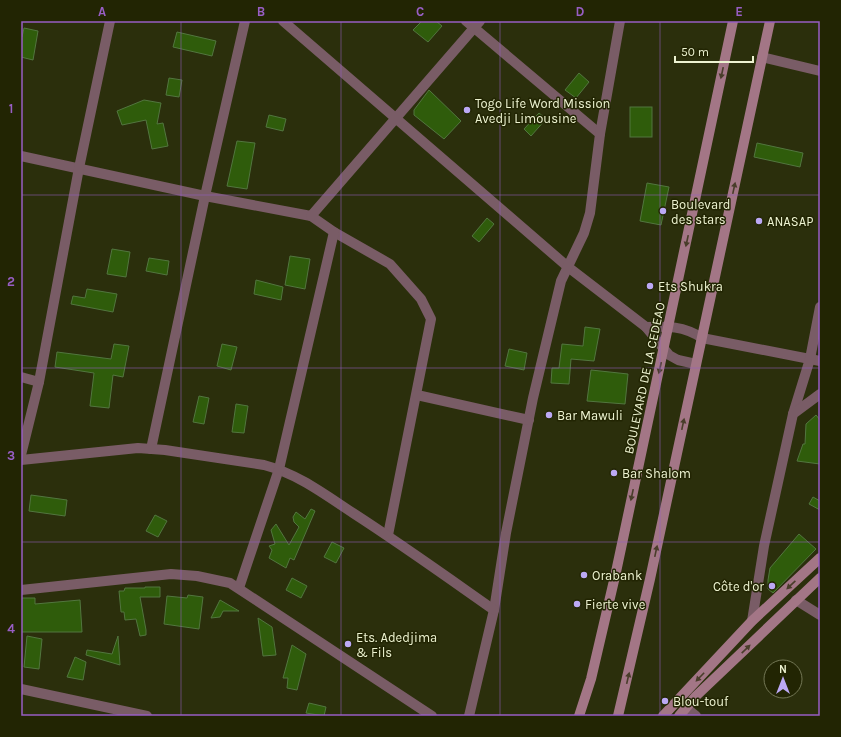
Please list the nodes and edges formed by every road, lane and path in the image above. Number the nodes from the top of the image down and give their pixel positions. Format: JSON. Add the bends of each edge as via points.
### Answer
{"nodes":[{"id":1,"x":110,"y":21,"type":"edge"},
{"id":2,"x":245,"y":21,"type":"edge"},
{"id":3,"x":283,"y":21,"type":"edge"},
{"id":4,"x":620,"y":21,"type":"edge"},
{"id":5,"x":733,"y":21,"type":"edge"},
{"id":6,"x":770,"y":21,"type":"edge"},
{"id":7,"x":473,"y":23,"type":"edge"},
{"id":8,"x":762,"y":58,"type":"junction"},
{"id":9,"x":820,"y":71,"type":"edge"},
{"id":10,"x":397,"y":119,"type":"junction"},
{"id":11,"x":600,"y":134,"type":"junction"},
{"id":12,"x":21,"y":156,"type":"edge"},
{"id":13,"x":79,"y":168,"type":"junction"},
{"id":14,"x":204,"y":196,"type":"junction"},
{"id":15,"x":311,"y":216,"type":"junction"},
{"id":16,"x":334,"y":232,"type":"junction"},
{"id":17,"x":568,"y":266,"type":"junction"},
{"id":18,"x":820,"y":307,"type":"edge"},
{"id":19,"x":669,"y":326,"type":"junction"},
{"id":20,"x":646,"y":327,"type":"junction"},
{"id":21,"x":702,"y":338,"type":"junction"},
{"id":22,"x":664,"y":349,"type":"junction"},
{"id":23,"x":815,"y":360,"type":"edge"},
{"id":24,"x":696,"y":364,"type":"junction"},
{"id":25,"x":21,"y":377,"type":"edge"},
{"id":26,"x":39,"y":382,"type":"junction"},
{"id":27,"x":820,"y":394,"type":"edge"},
{"id":28,"x":417,"y":395,"type":"junction"},
{"id":29,"x":793,"y":414,"type":"junction"},
{"id":30,"x":529,"y":420,"type":"junction"},
{"id":31,"x":151,"y":449,"type":"junction"},
{"id":32,"x":21,"y":455,"type":"edge"},
{"id":33,"x":21,"y":460,"type":"edge"},
{"id":34,"x":280,"y":469,"type":"junction"},
{"id":35,"x":388,"y":535,"type":"junction"},
{"id":36,"x":820,"y":558,"type":"edge"},
{"id":37,"x":820,"y":578,"type":"edge"},
{"id":38,"x":238,"y":588,"type":"junction"},
{"id":39,"x":21,"y":590,"type":"edge"},
{"id":40,"x":796,"y":600,"type":"junction"},
{"id":41,"x":494,"y":610,"type":"junction"},
{"id":42,"x":820,"y":615,"type":"edge"},
{"id":43,"x":752,"y":621,"type":"junction"},
{"id":44,"x":21,"y":689,"type":"edge"},
{"id":45,"x":686,"y":708,"type":"junction"},
{"id":46,"x":145,"y":716,"type":"edge"},
{"id":47,"x":432,"y":716,"type":"edge"},
{"id":48,"x":469,"y":716,"type":"edge"},
{"id":49,"x":579,"y":716,"type":"edge"},
{"id":50,"x":618,"y":716,"type":"edge"},
{"id":51,"x":663,"y":716,"type":"edge"},
{"id":52,"x":679,"y":716,"type":"edge"},
{"id":53,"x":696,"y":716,"type":"edge"}],
"edges":[{"from":1,"to":13,"type":"street"},
{"from":2,"to":14,"type":"street"},
{"from":3,"to":10,"type":"street"},
{"from":4,"to":11,"type":"street"},
{"from":5,"to":19,"type":"main road","name":"BOULEVARD DE LA CEDEAO","one_way":true},
{"from":6,"to":8,"type":"main road"},
{"from":7,"to":10,"type":"street"},
{"from":7,"to":11,"type":"street"},
{"from":8,"to":9,"type":"street"},
{"from":21,"to":8,"type":"main road","one_way":true},
{"from":10,"to":15,"type":"street"},
{"from":10,"to":17,"type":"street"},
{"from":11,"to":17,"type":"street","via":[[590,213],[584,233]]},
{"from":12,"to":13,"type":"street"},
{"from":13,"to":14,"type":"street"},
{"from":13,"to":26,"type":"street"},
{"from":14,"to":15,"type":"street"},
{"from":14,"to":31,"type":"street"},
{"from":15,"to":16,"type":"street"},
{"from":16,"to":28,"type":"street","via":[[390,264],[429,311],[430,328]]},
{"from":16,"to":34,"type":"street"},
{"from":17,"to":20,"type":"street"},
{"from":17,"to":30,"type":"street","via":[[561,281]]},
{"from":18,"to":23,"type":"street"},
{"from":19,"to":20,"type":"street"},
{"from":19,"to":21,"type":"street","via":[[692,331]]},
{"from":19,"to":22,"type":"main road","name":"BOULEVARD DE LA CEDEAO"},
{"from":20,"to":22,"type":"street"},
{"from":21,"to":23,"type":"street"},
{"from":21,"to":24,"type":"main road"},
{"from":22,"to":24,"type":"street","via":[[678,360]]},
{"from":22,"to":49,"type":"main road","name":"BOULEVARD DE LA CEDEAO","one_way":true,"via":[[616,572],[591,679]]},
{"from":23,"to":29,"type":"street"},
{"from":50,"to":24,"type":"main road","one_way":true},
{"from":25,"to":26,"type":"street"},
{"from":26,"to":32,"type":"street"},
{"from":27,"to":29,"type":"street"},
{"from":28,"to":30,"type":"street"},
{"from":28,"to":35,"type":"street"},
{"from":29,"to":43,"type":"street","via":[[764,546]]},
{"from":30,"to":41,"type":"street","via":[[506,533]]},
{"from":31,"to":33,"type":"street","via":[[138,448]]},
{"from":31,"to":34,"type":"street"},
{"from":34,"to":35,"type":"street","via":[[306,482]]},
{"from":34,"to":38,"type":"street"},
{"from":35,"to":41,"type":"street"},
{"from":36,"to":43,"type":"main road","one_way":true},
{"from":37,"to":40,"type":"main road"},
{"from":38,"to":39,"type":"street","via":[[217,579],[171,574]]},
{"from":38,"to":47,"type":"street"},
{"from":40,"to":42,"type":"street"},
{"from":45,"to":40,"type":"main road","one_way":true},
{"from":41,"to":48,"type":"street"},
{"from":43,"to":51,"type":"main road","one_way":true},
{"from":44,"to":46,"type":"street"},
{"from":45,"to":52,"type":"main road"},
{"from":45,"to":53,"type":"street"}]}
